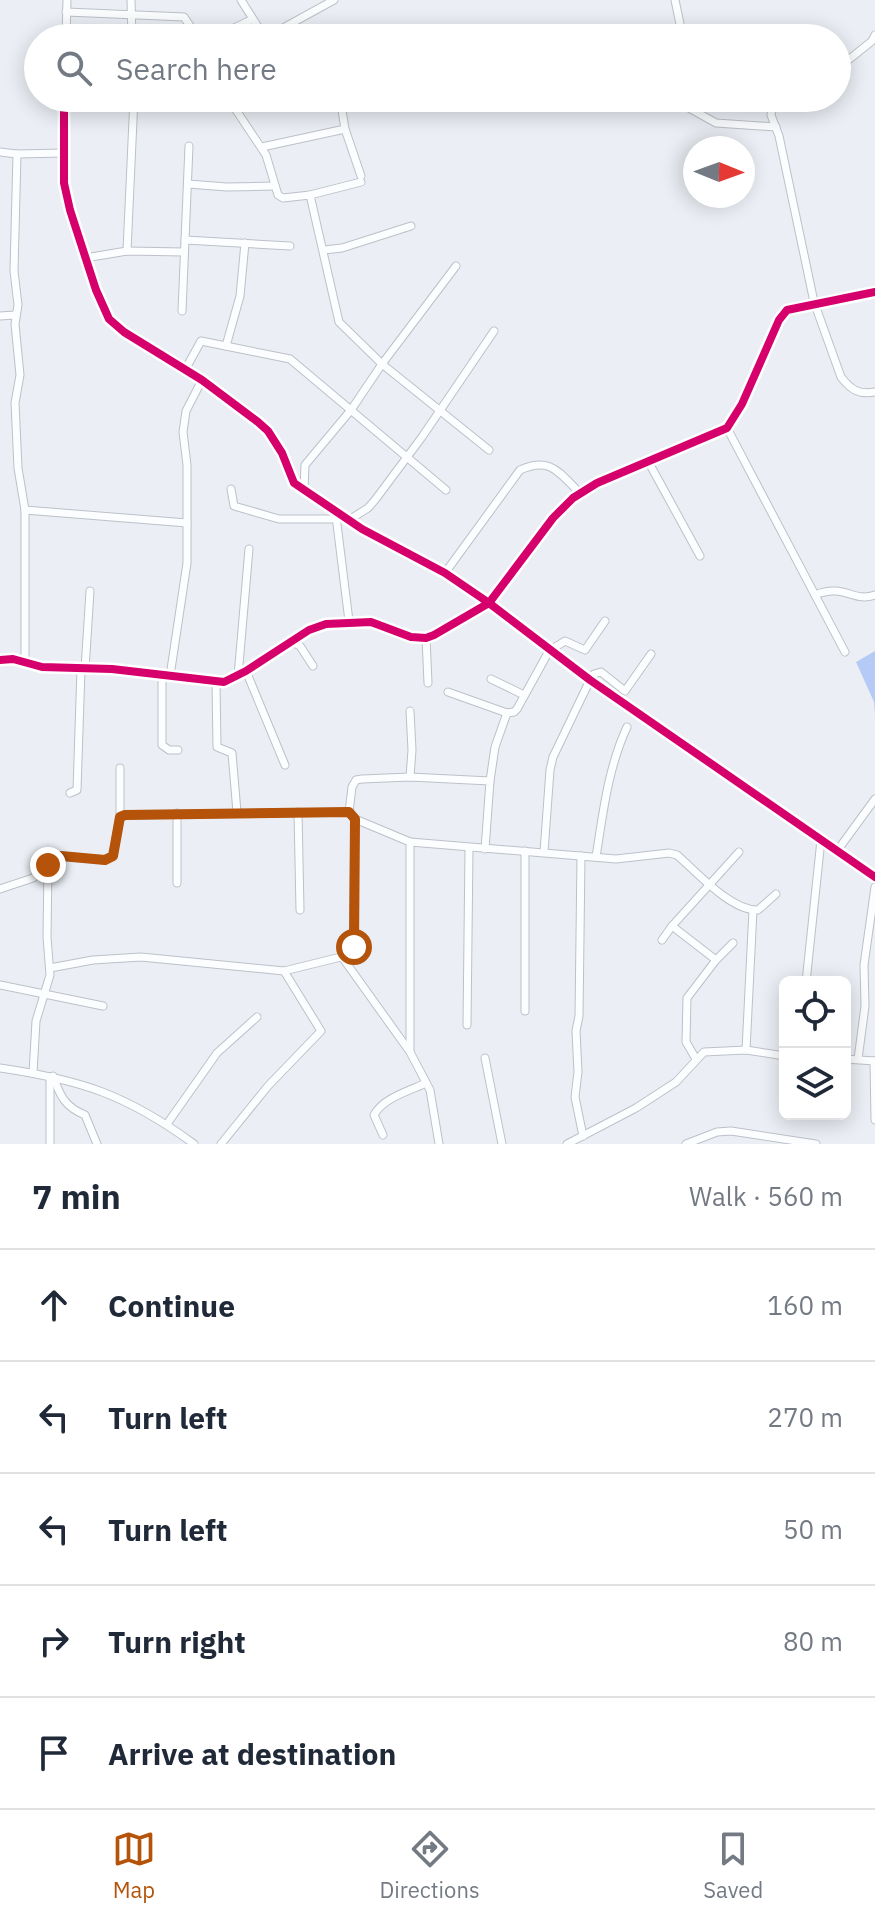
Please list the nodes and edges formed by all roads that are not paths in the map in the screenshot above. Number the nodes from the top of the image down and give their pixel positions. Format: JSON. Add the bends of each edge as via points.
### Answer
{"nodes":[{"id":1,"x":67,"y":0,"type":"edge"},
{"id":2,"x":131,"y":0,"type":"edge"},
{"id":3,"x":241,"y":0,"type":"edge"},
{"id":4,"x":334,"y":0,"type":"edge"},
{"id":5,"x":675,"y":0,"type":"edge"},
{"id":6,"x":66,"y":12,"type":"junction"},
{"id":7,"x":132,"y":16,"type":"junction"},
{"id":8,"x":251,"y":20,"type":"junction"},
{"id":9,"x":66,"y":24,"type":"edge"},
{"id":10,"x":132,"y":24,"type":"edge"},
{"id":11,"x":189,"y":24,"type":"edge"},
{"id":12,"x":243,"y":24,"type":"edge"},
{"id":13,"x":254,"y":24,"type":"edge"},
{"id":14,"x":290,"y":24,"type":"edge"},
{"id":15,"x":680,"y":24,"type":"edge"},
{"id":16,"x":875,"y":35,"type":"edge"},
{"id":17,"x":851,"y":58,"type":"edge"},
{"id":18,"x":64,"y":112,"type":"edge"},
{"id":19,"x":133,"y":112,"type":"edge"},
{"id":20,"x":238,"y":112,"type":"edge"},
{"id":21,"x":342,"y":112,"type":"edge"},
{"id":22,"x":696,"y":112,"type":"edge"},
{"id":23,"x":771,"y":112,"type":"edge"},
{"id":24,"x":776,"y":127,"type":"junction"},
{"id":25,"x":345,"y":129,"type":"junction"},
{"id":26,"x":189,"y":146,"type":"dead end"},
{"id":27,"x":262,"y":147,"type":"junction"},
{"id":28,"x":64,"y":153,"type":"junction"},
{"id":29,"x":17,"y":154,"type":"junction"},
{"id":30,"x":1,"y":155,"type":"edge"},
{"id":31,"x":188,"y":184,"type":"junction"},
{"id":32,"x":275,"y":186,"type":"junction"},
{"id":33,"x":310,"y":195,"type":"junction"},
{"id":34,"x":411,"y":226,"type":"dead end"},
{"id":35,"x":185,"y":240,"type":"junction"},
{"id":36,"x":245,"y":243,"type":"junction"},
{"id":37,"x":290,"y":246,"type":"dead end"},
{"id":38,"x":324,"y":250,"type":"junction"},
{"id":39,"x":127,"y":251,"type":"junction"},
{"id":40,"x":184,"y":252,"type":"junction"},
{"id":41,"x":85,"y":258,"type":"junction"},
{"id":42,"x":456,"y":266,"type":"dead end"},
{"id":43,"x":875,"y":292,"type":"edge"},
{"id":44,"x":814,"y":302,"type":"junction"},
{"id":45,"x":182,"y":311,"type":"dead end"},
{"id":46,"x":15,"y":315,"type":"junction"},
{"id":47,"x":0,"y":316,"type":"edge"},
{"id":48,"x":494,"y":331,"type":"dead end"},
{"id":49,"x":226,"y":346,"type":"junction"},
{"id":50,"x":382,"y":364,"type":"junction"},
{"id":51,"x":185,"y":370,"type":"junction"},
{"id":52,"x":202,"y":380,"type":"junction"},
{"id":53,"x":875,"y":392,"type":"edge"},
{"id":54,"x":351,"y":410,"type":"junction"},
{"id":55,"x":440,"y":411,"type":"junction"},
{"id":56,"x":727,"y":428,"type":"junction"},
{"id":57,"x":489,"y":450,"type":"dead end"},
{"id":58,"x":406,"y":457,"type":"junction"},
{"id":59,"x":648,"y":461,"type":"junction"},
{"id":60,"x":231,"y":489,"type":"dead end"},
{"id":61,"x":304,"y":489,"type":"junction"},
{"id":62,"x":446,"y":490,"type":"dead end"},
{"id":63,"x":580,"y":493,"type":"junction"},
{"id":64,"x":25,"y":510,"type":"junction"},
{"id":65,"x":336,"y":515,"type":"junction"},
{"id":66,"x":349,"y":520,"type":"junction"},
{"id":67,"x":187,"y":523,"type":"junction"},
{"id":68,"x":249,"y":549,"type":"dead end"},
{"id":69,"x":700,"y":556,"type":"dead end"},
{"id":70,"x":445,"y":573,"type":"junction"},
{"id":71,"x":90,"y":591,"type":"dead end"},
{"id":72,"x":815,"y":595,"type":"junction"},
{"id":73,"x":875,"y":595,"type":"edge"},
{"id":74,"x":489,"y":603,"type":"junction"},
{"id":75,"x":349,"y":621,"type":"junction"},
{"id":76,"x":605,"y":621,"type":"dead end"},
{"id":77,"x":426,"y":638,"type":"junction"},
{"id":78,"x":292,"y":642,"type":"junction"},
{"id":79,"x":549,"y":651,"type":"junction"},
{"id":80,"x":845,"y":652,"type":"dead end"},
{"id":81,"x":651,"y":654,"type":"dead end"},
{"id":82,"x":0,"y":660,"type":"edge"},
{"id":83,"x":25,"y":662,"type":"junction"},
{"id":84,"x":313,"y":666,"type":"dead end"},
{"id":85,"x":83,"y":669,"type":"junction"},
{"id":86,"x":246,"y":671,"type":"junction"},
{"id":87,"x":166,"y":676,"type":"junction"},
{"id":88,"x":238,"y":676,"type":"junction"},
{"id":89,"x":491,"y":679,"type":"dead end"},
{"id":90,"x":590,"y":680,"type":"junction"},
{"id":91,"x":216,"y":682,"type":"junction"},
{"id":92,"x":428,"y":683,"type":"dead end"},
{"id":93,"x":448,"y":692,"type":"dead end"},
{"id":94,"x":524,"y":695,"type":"junction"},
{"id":95,"x":410,"y":711,"type":"dead end"},
{"id":96,"x":507,"y":713,"type":"junction"},
{"id":97,"x":627,"y":727,"type":"dead end"},
{"id":98,"x":178,"y":750,"type":"dead end"},
{"id":99,"x":285,"y":765,"type":"dead end"},
{"id":100,"x":120,"y":768,"type":"dead end"},
{"id":101,"x":410,"y":777,"type":"junction"},
{"id":102,"x":490,"y":781,"type":"junction"},
{"id":103,"x":70,"y":793,"type":"dead end"},
{"id":104,"x":875,"y":799,"type":"edge"},
{"id":105,"x":237,"y":812,"type":"junction"},
{"id":106,"x":298,"y":812,"type":"junction"},
{"id":107,"x":349,"y":812,"type":"junction"},
{"id":108,"x":177,"y":813,"type":"junction"},
{"id":109,"x":120,"y":817,"type":"junction"},
{"id":110,"x":355,"y":819,"type":"junction"},
{"id":111,"x":821,"y":840,"type":"junction"},
{"id":112,"x":410,"y":842,"type":"junction"},
{"id":113,"x":469,"y":849,"type":"junction"},
{"id":114,"x":485,"y":849,"type":"junction"},
{"id":115,"x":525,"y":851,"type":"junction"},
{"id":116,"x":837,"y":851,"type":"junction"},
{"id":117,"x":544,"y":852,"type":"junction"},
{"id":118,"x":739,"y":852,"type":"dead end"},
{"id":119,"x":581,"y":856,"type":"junction"},
{"id":120,"x":596,"y":857,"type":"junction"},
{"id":121,"x":48,"y":865,"type":"junction"},
{"id":122,"x":875,"y":877,"type":"edge"},
{"id":123,"x":177,"y":883,"type":"dead end"},
{"id":124,"x":710,"y":883,"type":"junction"},
{"id":125,"x":875,"y":887,"type":"edge"},
{"id":126,"x":0,"y":889,"type":"edge"},
{"id":127,"x":776,"y":894,"type":"dead end"},
{"id":128,"x":300,"y":910,"type":"dead end"},
{"id":129,"x":753,"y":910,"type":"junction"},
{"id":130,"x":672,"y":926,"type":"junction"},
{"id":131,"x":662,"y":940,"type":"dead end"},
{"id":132,"x":733,"y":943,"type":"dead end"},
{"id":133,"x":342,"y":957,"type":"junction"},
{"id":134,"x":716,"y":960,"type":"junction"},
{"id":135,"x":50,"y":968,"type":"junction"},
{"id":136,"x":284,"y":971,"type":"junction"},
{"id":137,"x":807,"y":976,"type":"edge"},
{"id":138,"x":0,"y":985,"type":"edge"},
{"id":139,"x":45,"y":994,"type":"junction"},
{"id":140,"x":103,"y":1006,"type":"dead end"},
{"id":141,"x":525,"y":1011,"type":"dead end"},
{"id":142,"x":257,"y":1017,"type":"dead end"},
{"id":143,"x":467,"y":1025,"type":"dead end"},
{"id":144,"x":746,"y":1050,"type":"junction"},
{"id":145,"x":410,"y":1052,"type":"junction"},
{"id":146,"x":779,"y":1055,"type":"edge"},
{"id":147,"x":485,"y":1058,"type":"dead end"},
{"id":148,"x":696,"y":1059,"type":"junction"},
{"id":149,"x":851,"y":1059,"type":"edge"},
{"id":150,"x":858,"y":1059,"type":"junction"},
{"id":151,"x":875,"y":1061,"type":"edge"},
{"id":152,"x":0,"y":1068,"type":"edge"},
{"id":153,"x":33,"y":1073,"type":"junction"},
{"id":154,"x":52,"y":1075,"type":"junction"},
{"id":155,"x":426,"y":1083,"type":"junction"},
{"id":156,"x":875,"y":1120,"type":"edge"},
{"id":157,"x":167,"y":1124,"type":"junction"},
{"id":158,"x":383,"y":1135,"type":"dead end"},
{"id":159,"x":583,"y":1136,"type":"junction"},
{"id":160,"x":50,"y":1144,"type":"edge"},
{"id":161,"x":97,"y":1144,"type":"edge"},
{"id":162,"x":194,"y":1144,"type":"edge"},
{"id":163,"x":221,"y":1144,"type":"edge"},
{"id":164,"x":439,"y":1144,"type":"edge"},
{"id":165,"x":502,"y":1144,"type":"edge"},
{"id":166,"x":567,"y":1144,"type":"edge"},
{"id":167,"x":686,"y":1144,"type":"edge"},
{"id":168,"x":816,"y":1144,"type":"edge"}],
"edges":[{"from":1,"to":6,"type":"street"},
{"from":2,"to":7,"type":"street"},
{"from":3,"to":8,"type":"street"},
{"from":4,"to":14,"type":"street"},
{"from":5,"to":15,"type":"street"},
{"from":6,"to":7,"type":"street"},
{"from":6,"to":9,"type":"street"},
{"from":7,"to":10,"type":"street"},
{"from":7,"to":11,"type":"street","via":[[184,17]]},
{"from":8,"to":12,"type":"street"},
{"from":8,"to":13,"type":"street"},
{"from":16,"to":17,"type":"street"},
{"from":18,"to":28,"type":"street"},
{"from":19,"to":39,"type":"street"},
{"from":20,"to":27,"type":"street"},
{"from":21,"to":25,"type":"street"},
{"from":22,"to":24,"type":"street","via":[[716,123]]},
{"from":23,"to":24,"type":"street"},
{"from":24,"to":44,"type":"street"},
{"from":25,"to":27,"type":"street"},
{"from":25,"to":33,"type":"street","via":[[361,179]]},
{"from":26,"to":31,"type":"street"},
{"from":27,"to":32,"type":"street"},
{"from":28,"to":29,"type":"street"},
{"from":28,"to":41,"type":"street","via":[[64,183]]},
{"from":29,"to":30,"type":"street"},
{"from":29,"to":46,"type":"street"},
{"from":31,"to":32,"type":"street"},
{"from":31,"to":35,"type":"street"},
{"from":32,"to":33,"type":"street","via":[[283,198]]},
{"from":33,"to":38,"type":"street"},
{"from":34,"to":38,"type":"street"},
{"from":35,"to":36,"type":"street"},
{"from":35,"to":40,"type":"street"},
{"from":36,"to":37,"type":"street"},
{"from":36,"to":49,"type":"street","via":[[240,296]]},
{"from":38,"to":50,"type":"street","via":[[339,322]]},
{"from":39,"to":40,"type":"street"},
{"from":39,"to":41,"type":"street"},
{"from":40,"to":45,"type":"street"},
{"from":41,"to":51,"type":"street","via":[[109,319]]},
{"from":42,"to":50,"type":"street"},
{"from":43,"to":44,"type":"street"},
{"from":44,"to":53,"type":"street","via":[[841,377],[860,393]]},
{"from":44,"to":56,"type":"street","via":[[787,310],[779,320]]},
{"from":46,"to":47,"type":"street"},
{"from":46,"to":64,"type":"street","via":[[20,360],[15,403],[18,468]]},
{"from":48,"to":55,"type":"street"},
{"from":49,"to":51,"type":"street","via":[[201,341]]},
{"from":49,"to":54,"type":"street","via":[[290,359]]},
{"from":50,"to":54,"type":"street"},
{"from":50,"to":55,"type":"street"},
{"from":51,"to":52,"type":"street"},
{"from":52,"to":61,"type":"street","via":[[268,431],[294,483]]},
{"from":52,"to":67,"type":"street","via":[[186,411],[183,432]]},
{"from":54,"to":58,"type":"street"},
{"from":54,"to":61,"type":"street","via":[[305,465]]},
{"from":55,"to":57,"type":"street"},
{"from":55,"to":58,"type":"street"},
{"from":56,"to":59,"type":"street"},
{"from":56,"to":72,"type":"street"},
{"from":58,"to":62,"type":"street"},
{"from":58,"to":66,"type":"street","via":[[368,508]]},
{"from":59,"to":63,"type":"street"},
{"from":59,"to":69,"type":"street"},
{"from":60,"to":65,"type":"street","via":[[234,506],[279,519]]},
{"from":61,"to":65,"type":"street"},
{"from":63,"to":70,"type":"street","via":[[545,463],[520,470]]},
{"from":63,"to":74,"type":"street","via":[[553,518]]},
{"from":64,"to":67,"type":"street"},
{"from":64,"to":83,"type":"street"},
{"from":65,"to":66,"type":"street"},
{"from":65,"to":75,"type":"street"},
{"from":66,"to":70,"type":"street"},
{"from":67,"to":87,"type":"street","via":[[187,563]]},
{"from":68,"to":88,"type":"street"},
{"from":70,"to":74,"type":"street"},
{"from":71,"to":85,"type":"street"},
{"from":72,"to":73,"type":"street","via":[[836,589],[862,598]]},
{"from":72,"to":80,"type":"street"},
{"from":74,"to":77,"type":"street"},
{"from":74,"to":79,"type":"street"},
{"from":75,"to":77,"type":"street"},
{"from":75,"to":78,"type":"street","via":[[309,630]]},
{"from":76,"to":79,"type":"street","via":[[585,650],[565,641]]},
{"from":77,"to":92,"type":"street"},
{"from":78,"to":84,"type":"street"},
{"from":78,"to":86,"type":"street"},
{"from":79,"to":90,"type":"street"},
{"from":79,"to":94,"type":"street"},
{"from":81,"to":90,"type":"street","via":[[625,691],[601,672]]},
{"from":82,"to":83,"type":"street"},
{"from":83,"to":85,"type":"street"},
{"from":85,"to":87,"type":"street"},
{"from":85,"to":103,"type":"street","via":[[77,790]]},
{"from":86,"to":88,"type":"street"},
{"from":86,"to":99,"type":"street"},
{"from":87,"to":91,"type":"street"},
{"from":87,"to":98,"type":"street","via":[[162,745]]},
{"from":88,"to":91,"type":"street"},
{"from":89,"to":94,"type":"street"},
{"from":90,"to":111,"type":"street"},
{"from":90,"to":117,"type":"street","via":[[553,757]]},
{"from":91,"to":105,"type":"street","via":[[217,747],[232,753]]},
{"from":93,"to":96,"type":"street"},
{"from":94,"to":96,"type":"street","via":[[514,712]]},
{"from":95,"to":101,"type":"street"},
{"from":96,"to":102,"type":"street"},
{"from":97,"to":120,"type":"street","via":[[607,791]]},
{"from":100,"to":109,"type":"street"},
{"from":101,"to":102,"type":"street"},
{"from":101,"to":107,"type":"street","via":[[356,780]]},
{"from":102,"to":114,"type":"street"},
{"from":104,"to":116,"type":"street"},
{"from":105,"to":106,"type":"street"},
{"from":105,"to":108,"type":"street"},
{"from":106,"to":107,"type":"street"},
{"from":106,"to":128,"type":"street"},
{"from":107,"to":110,"type":"street"},
{"from":108,"to":109,"type":"street"},
{"from":108,"to":123,"type":"street"},
{"from":109,"to":121,"type":"street","via":[[113,856],[61,856]]},
{"from":110,"to":112,"type":"street"},
{"from":110,"to":133,"type":"street","via":[[354,947],[353,954]]},
{"from":111,"to":116,"type":"street"},
{"from":111,"to":137,"type":"street"},
{"from":112,"to":113,"type":"street"},
{"from":112,"to":145,"type":"street"},
{"from":113,"to":114,"type":"street"},
{"from":113,"to":143,"type":"street"},
{"from":114,"to":115,"type":"street"},
{"from":115,"to":117,"type":"street"},
{"from":115,"to":141,"type":"street"},
{"from":116,"to":122,"type":"street"},
{"from":117,"to":119,"type":"street"},
{"from":118,"to":124,"type":"street"},
{"from":119,"to":120,"type":"street"},
{"from":119,"to":159,"type":"street","via":[[575,1097]]},
{"from":120,"to":124,"type":"street","via":[[669,853]]},
{"from":121,"to":126,"type":"street","via":[[33,878]]},
{"from":121,"to":135,"type":"street"},
{"from":124,"to":129,"type":"street","via":[[734,904]]},
{"from":124,"to":130,"type":"street"},
{"from":125,"to":150,"type":"street"},
{"from":127,"to":129,"type":"street"},
{"from":129,"to":144,"type":"street"},
{"from":130,"to":131,"type":"street"},
{"from":130,"to":134,"type":"street"},
{"from":132,"to":134,"type":"street"},
{"from":133,"to":136,"type":"street"},
{"from":133,"to":145,"type":"street"},
{"from":134,"to":148,"type":"street","via":[[687,998],[686,1042]]},
{"from":135,"to":136,"type":"street","via":[[141,957]]},
{"from":135,"to":139,"type":"street"},
{"from":136,"to":163,"type":"street","via":[[321,1031]]},
{"from":138,"to":139,"type":"street"},
{"from":139,"to":140,"type":"street"},
{"from":139,"to":153,"type":"street","via":[[36,1021]]},
{"from":142,"to":157,"type":"street","via":[[217,1053]]},
{"from":144,"to":146,"type":"street"},
{"from":144,"to":148,"type":"street","via":[[704,1052]]},
{"from":145,"to":155,"type":"street"},
{"from":147,"to":165,"type":"street"},
{"from":148,"to":159,"type":"street","via":[[676,1082]]},
{"from":149,"to":150,"type":"street"},
{"from":150,"to":151,"type":"street"},
{"from":151,"to":156,"type":"street"},
{"from":152,"to":153,"type":"street"},
{"from":153,"to":154,"type":"street"},
{"from":154,"to":157,"type":"street","via":[[126,1101]]},
{"from":154,"to":160,"type":"street"},
{"from":154,"to":161,"type":"street","via":[[66,1103],[85,1115]]},
{"from":155,"to":158,"type":"street","via":[[378,1108],[374,1115]]},
{"from":155,"to":164,"type":"street"},
{"from":157,"to":162,"type":"street"},
{"from":159,"to":166,"type":"street"},
{"from":167,"to":168,"type":"street","via":[[731,1131]]}]}
